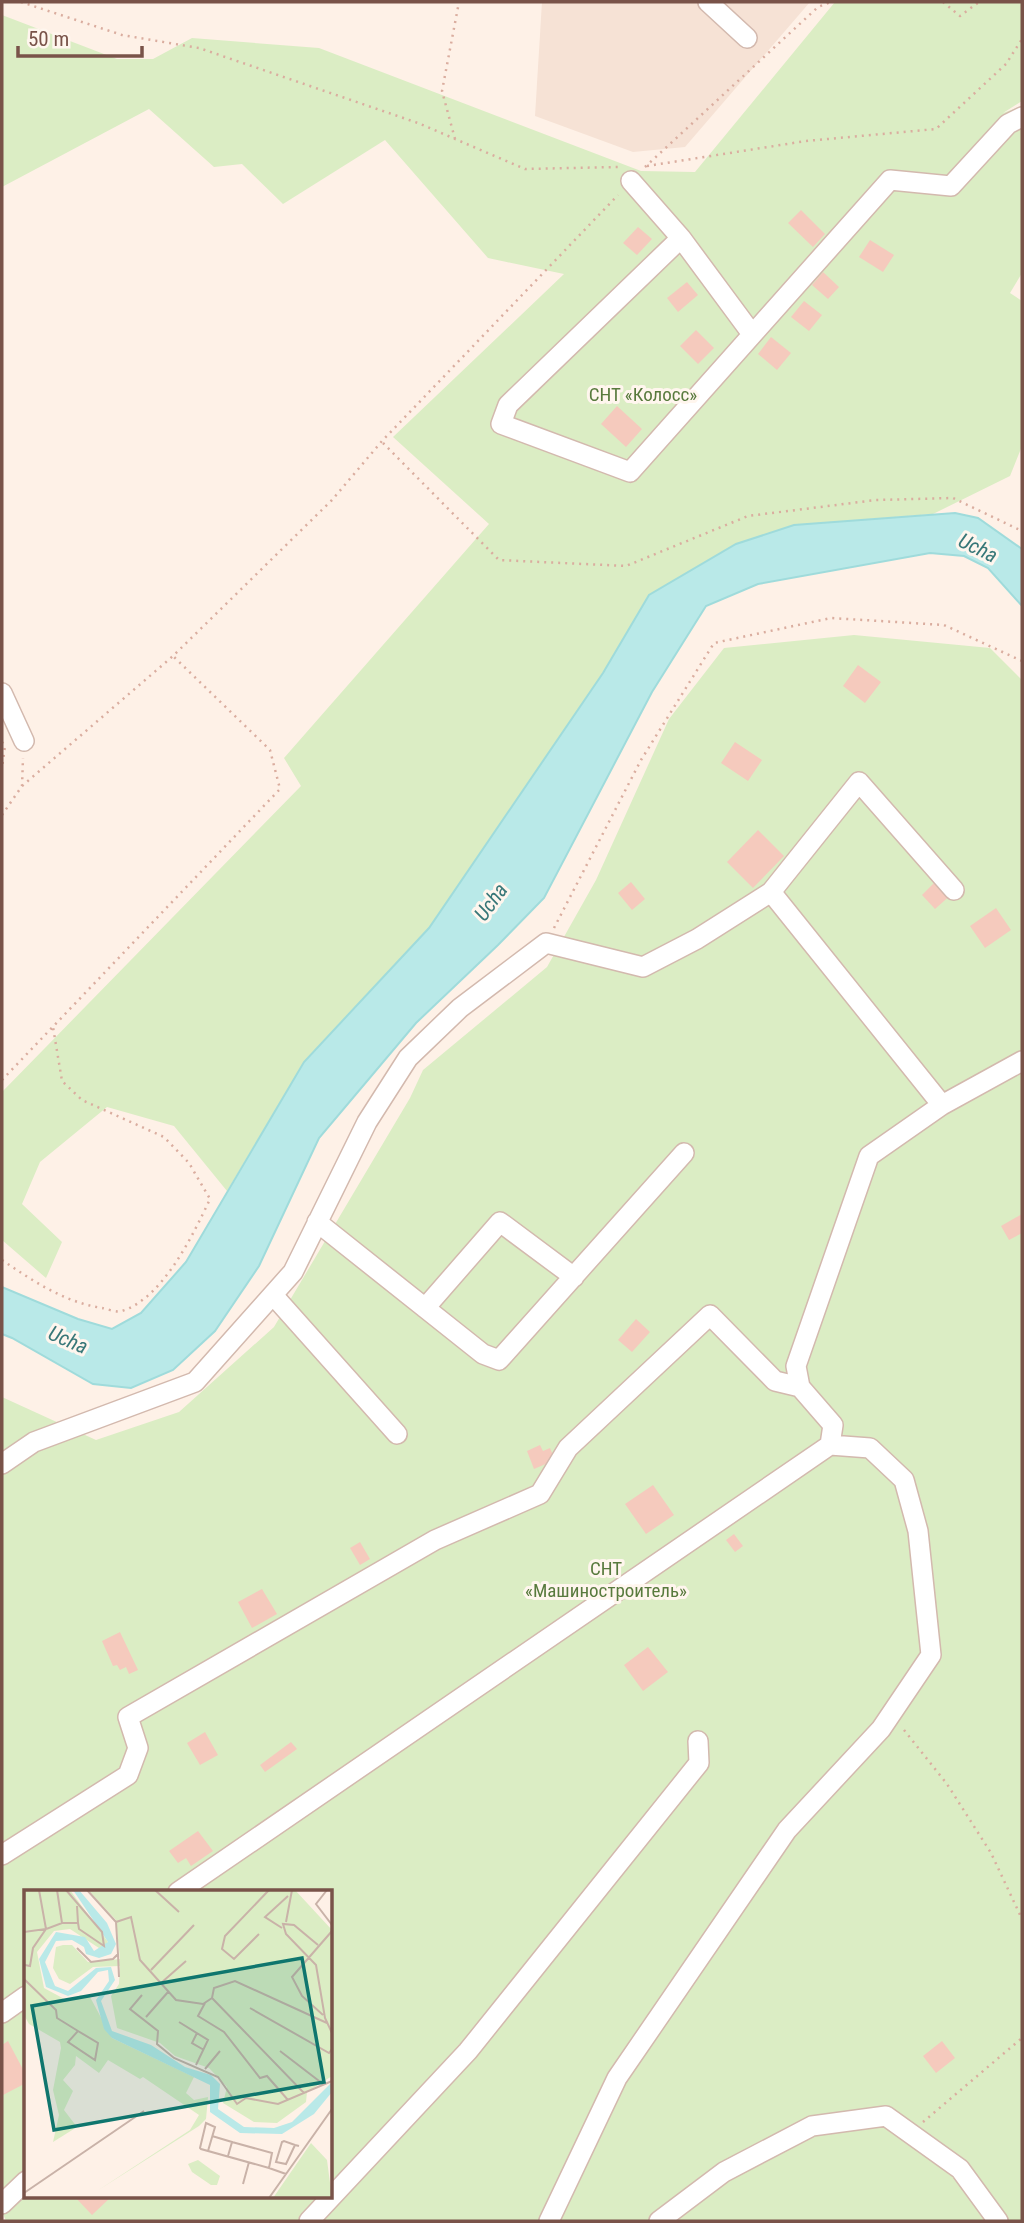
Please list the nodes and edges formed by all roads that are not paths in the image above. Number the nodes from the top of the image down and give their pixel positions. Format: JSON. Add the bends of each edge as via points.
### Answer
{"nodes":[{"id":1,"x":708,"y":2,"type":"edge"},
{"id":2,"x":747,"y":37,"type":"dead end"},
{"id":3,"x":1022,"y":117,"type":"edge"},
{"id":4,"x":625,"y":174,"type":"road end"},
{"id":5,"x":681,"y":238,"type":"junction"},
{"id":6,"x":752,"y":334,"type":"junction"},
{"id":7,"x":2,"y":693,"type":"edge"},
{"id":8,"x":24,"y":741,"type":"road end"},
{"id":9,"x":954,"y":890,"type":"dead end"},
{"id":10,"x":771,"y":891,"type":"junction"},
{"id":11,"x":1022,"y":1062,"type":"edge"},
{"id":12,"x":942,"y":1105,"type":"junction"},
{"id":13,"x":684,"y":1153,"type":"dead end"},
{"id":14,"x":317,"y":1222,"type":"junction"},
{"id":15,"x":574,"y":1277,"type":"junction"},
{"id":16,"x":273,"y":1295,"type":"junction"},
{"id":17,"x":425,"y":1308,"type":"junction"},
{"id":18,"x":800,"y":1387,"type":"junction"},
{"id":19,"x":397,"y":1434,"type":"dead end"},
{"id":20,"x":830,"y":1445,"type":"junction"},
{"id":21,"x":2,"y":1464,"type":"edge"},
{"id":22,"x":698,"y":1741,"type":"dead end"},
{"id":23,"x":2,"y":1855,"type":"edge"},
{"id":24,"x":181,"y":1890,"type":"edge"},
{"id":25,"x":24,"y":1997,"type":"edge"},
{"id":26,"x":2,"y":2013,"type":"edge"},
{"id":27,"x":24,"y":2184,"type":"edge"},
{"id":28,"x":332,"y":2196,"type":"edge"},
{"id":29,"x":331,"y":2198,"type":"edge"},
{"id":30,"x":2,"y":2204,"type":"edge"},
{"id":31,"x":309,"y":2221,"type":"edge"},
{"id":32,"x":549,"y":2221,"type":"edge"},
{"id":33,"x":659,"y":2221,"type":"edge"},
{"id":34,"x":998,"y":2221,"type":"edge"}],
"edges":[{"from":1,"to":2,"type":"lane"},
{"from":3,"to":6,"type":"lane","via":[[1008,124],[951,186],[890,180]]},
{"from":4,"to":5,"type":"lane"},
{"from":5,"to":6,"type":"lane"},
{"from":5,"to":6,"type":"lane","via":[[508,405],[501,424],[630,472]]},
{"from":7,"to":8,"type":"lane"},
{"from":9,"to":10,"type":"lane","via":[[859,782]]},
{"from":10,"to":12,"type":"lane"},
{"from":10,"to":14,"type":"lane","via":[[643,967],[546,943],[460,1008],[408,1058],[367,1122]]},
{"from":11,"to":12,"type":"lane"},
{"from":12,"to":18,"type":"lane","via":[[869,1156],[796,1366]]},
{"from":13,"to":15,"type":"lane"},
{"from":14,"to":16,"type":"lane","via":[[293,1272]]},
{"from":14,"to":17,"type":"lane"},
{"from":15,"to":17,"type":"lane","via":[[499,1360],[483,1354]]},
{"from":15,"to":17,"type":"lane","via":[[499,1222]]},
{"from":16,"to":19,"type":"lane"},
{"from":16,"to":21,"type":"lane","via":[[195,1382],[34,1442]]},
{"from":18,"to":20,"type":"lane","via":[[833,1425]]},
{"from":18,"to":23,"type":"lane","via":[[775,1381],[710,1315],[568,1448],[540,1494],[435,1540],[128,1717],[138,1748],[128,1775]]},
{"from":20,"to":24,"type":"lane"},
{"from":20,"to":32,"type":"lane","via":[[870,1448],[904,1480],[918,1531],[931,1655],[881,1729],[787,1830],[617,2078]]},
{"from":22,"to":28,"type":"lane","via":[[699,1763],[468,2051]]},
{"from":25,"to":26,"type":"lane"},
{"from":27,"to":30,"type":"lane"},
{"from":29,"to":31,"type":"lane"},
{"from":33,"to":34,"type":"lane","via":[[724,2172],[812,2126],[886,2116],[960,2169]]}]}
